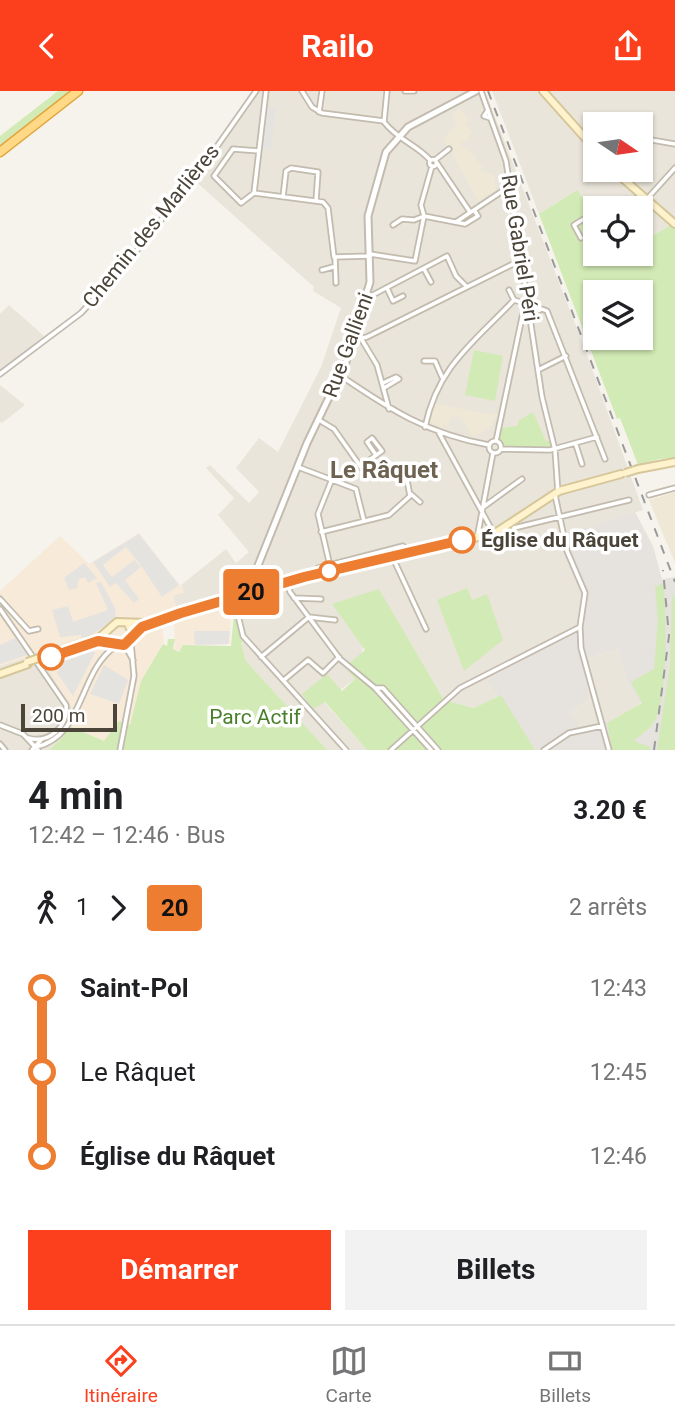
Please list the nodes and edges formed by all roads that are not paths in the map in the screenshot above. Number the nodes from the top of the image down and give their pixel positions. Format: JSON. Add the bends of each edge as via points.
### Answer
{"nodes":[{"id":1,"x":75,"y":91,"type":"edge"},
{"id":2,"x":256,"y":91,"type":"edge"},
{"id":3,"x":266,"y":91,"type":"edge"},
{"id":4,"x":302,"y":91,"type":"edge"},
{"id":5,"x":322,"y":91,"type":"edge"},
{"id":6,"x":387,"y":91,"type":"edge"},
{"id":7,"x":405,"y":91,"type":"edge"},
{"id":8,"x":414,"y":91,"type":"edge"},
{"id":9,"x":475,"y":91,"type":"edge"},
{"id":10,"x":481,"y":91,"type":"edge"},
{"id":11,"x":542,"y":91,"type":"edge"},
{"id":12,"x":488,"y":110,"type":"junction"},
{"id":13,"x":319,"y":112,"type":"junction"},
{"id":14,"x":484,"y":116,"type":"junction"},
{"id":15,"x":478,"y":118,"type":"dead end"},
{"id":16,"x":491,"y":118,"type":"junction"},
{"id":17,"x":384,"y":121,"type":"junction"},
{"id":18,"x":402,"y":131,"type":"junction"},
{"id":19,"x":583,"y":136,"type":"edge"},
{"id":20,"x":396,"y":137,"type":"junction"},
{"id":21,"x":653,"y":140,"type":"edge"},
{"id":22,"x":405,"y":142,"type":"junction"},
{"id":23,"x":675,"y":144,"type":"edge"},
{"id":24,"x":449,"y":149,"type":"dead end"},
{"id":25,"x":0,"y":150,"type":"edge"},
{"id":26,"x":259,"y":151,"type":"junction"},
{"id":27,"x":433,"y":162,"type":"junction"},
{"id":28,"x":675,"y":168,"type":"edge"},
{"id":29,"x":626,"y":182,"type":"edge"},
{"id":30,"x":510,"y":186,"type":"junction"},
{"id":31,"x":254,"y":193,"type":"junction"},
{"id":32,"x":642,"y":196,"type":"edge"},
{"id":33,"x":644,"y":196,"type":"edge"},
{"id":34,"x":283,"y":197,"type":"junction"},
{"id":35,"x":316,"y":201,"type":"junction"},
{"id":36,"x":653,"y":205,"type":"edge"},
{"id":37,"x":472,"y":211,"type":"junction"},
{"id":38,"x":424,"y":216,"type":"junction"},
{"id":39,"x":583,"y":219,"type":"edge"},
{"id":40,"x":455,"y":222,"type":"junction"},
{"id":41,"x":675,"y":224,"type":"edge"},
{"id":42,"x":393,"y":225,"type":"dead end"},
{"id":43,"x":581,"y":238,"type":"dead end"},
{"id":44,"x":370,"y":255,"type":"junction"},
{"id":45,"x":335,"y":258,"type":"junction"},
{"id":46,"x":521,"y":260,"type":"junction"},
{"id":47,"x":333,"y":267,"type":"junction"},
{"id":48,"x":424,"y":268,"type":"junction"},
{"id":49,"x":321,"y":270,"type":"dead end"},
{"id":50,"x":431,"y":282,"type":"dead end"},
{"id":51,"x":336,"y":283,"type":"dead end"},
{"id":52,"x":467,"y":287,"type":"junction"},
{"id":53,"x":387,"y":288,"type":"junction"},
{"id":54,"x":509,"y":290,"type":"dead end"},
{"id":55,"x":403,"y":296,"type":"dead end"},
{"id":56,"x":366,"y":297,"type":"junction"},
{"id":57,"x":514,"y":300,"type":"junction"},
{"id":58,"x":526,"y":302,"type":"junction"},
{"id":59,"x":530,"y":315,"type":"junction"},
{"id":60,"x":354,"y":340,"type":"junction"},
{"id":61,"x":362,"y":340,"type":"junction"},
{"id":62,"x":566,"y":356,"type":"junction"},
{"id":63,"x":424,"y":361,"type":"dead end"},
{"id":64,"x":538,"y":370,"type":"junction"},
{"id":65,"x":0,"y":374,"type":"edge"},
{"id":66,"x":341,"y":376,"type":"junction"},
{"id":67,"x":442,"y":377,"type":"junction"},
{"id":68,"x":389,"y":410,"type":"junction"},
{"id":69,"x":319,"y":420,"type":"junction"},
{"id":70,"x":425,"y":427,"type":"junction"},
{"id":71,"x":439,"y":433,"type":"junction"},
{"id":72,"x":597,"y":437,"type":"junction"},
{"id":73,"x":496,"y":441,"type":"junction"},
{"id":74,"x":489,"y":445,"type":"junction"},
{"id":75,"x":576,"y":445,"type":"junction"},
{"id":76,"x":501,"y":449,"type":"junction"},
{"id":77,"x":555,"y":450,"type":"junction"},
{"id":78,"x":493,"y":453,"type":"junction"},
{"id":79,"x":376,"y":455,"type":"junction"},
{"id":80,"x":605,"y":459,"type":"dead end"},
{"id":81,"x":675,"y":461,"type":"edge"},
{"id":82,"x":582,"y":464,"type":"dead end"},
{"id":83,"x":422,"y":466,"type":"dead end"},
{"id":84,"x":298,"y":467,"type":"junction"},
{"id":85,"x":409,"y":471,"type":"junction"},
{"id":86,"x":332,"y":479,"type":"junction"},
{"id":87,"x":522,"y":479,"type":"dead end"},
{"id":88,"x":407,"y":480,"type":"junction"},
{"id":89,"x":675,"y":488,"type":"edge"},
{"id":90,"x":411,"y":494,"type":"junction"},
{"id":91,"x":555,"y":494,"type":"junction"},
{"id":92,"x":649,"y":495,"type":"dead end"},
{"id":93,"x":629,"y":501,"type":"dead end"},
{"id":94,"x":420,"y":502,"type":"dead end"},
{"id":95,"x":482,"y":510,"type":"junction"},
{"id":96,"x":521,"y":516,"type":"junction"},
{"id":97,"x":559,"y":517,"type":"junction"},
{"id":98,"x":364,"y":521,"type":"junction"},
{"id":99,"x":528,"y":524,"type":"junction"},
{"id":100,"x":514,"y":528,"type":"dead end"},
{"id":101,"x":321,"y":532,"type":"junction"},
{"id":102,"x":493,"y":533,"type":"junction"},
{"id":103,"x":479,"y":535,"type":"junction"},
{"id":104,"x":403,"y":547,"type":"dead end"},
{"id":105,"x":392,"y":556,"type":"junction"},
{"id":106,"x":330,"y":566,"type":"junction"},
{"id":107,"x":318,"y":568,"type":"dead end"},
{"id":108,"x":286,"y":581,"type":"junction"},
{"id":109,"x":247,"y":591,"type":"junction"},
{"id":110,"x":294,"y":598,"type":"junction"},
{"id":111,"x":0,"y":599,"type":"edge"},
{"id":112,"x":321,"y":599,"type":"dead end"},
{"id":113,"x":0,"y":609,"type":"edge"},
{"id":114,"x":309,"y":617,"type":"junction"},
{"id":115,"x":335,"y":620,"type":"dead end"},
{"id":116,"x":128,"y":624,"type":"junction"},
{"id":117,"x":580,"y":627,"type":"junction"},
{"id":118,"x":38,"y":629,"type":"dead end"},
{"id":119,"x":110,"y":629,"type":"junction"},
{"id":120,"x":426,"y":629,"type":"dead end"},
{"id":121,"x":132,"y":638,"type":"junction"},
{"id":122,"x":118,"y":644,"type":"junction"},
{"id":123,"x":45,"y":657,"type":"junction"},
{"id":124,"x":261,"y":657,"type":"junction"},
{"id":125,"x":339,"y":657,"type":"junction"},
{"id":126,"x":135,"y":670,"type":"junction"},
{"id":127,"x":0,"y":672,"type":"edge"},
{"id":128,"x":283,"y":681,"type":"junction"},
{"id":129,"x":0,"y":725,"type":"edge"},
{"id":130,"x":602,"y":726,"type":"junction"},
{"id":131,"x":415,"y":729,"type":"junction"},
{"id":132,"x":28,"y":738,"type":"junction"},
{"id":133,"x":43,"y":739,"type":"junction"},
{"id":134,"x":49,"y":742,"type":"junction"},
{"id":135,"x":0,"y":744,"type":"edge"},
{"id":136,"x":35,"y":749,"type":"edge"},
{"id":137,"x":5,"y":750,"type":"edge"},
{"id":138,"x":45,"y":750,"type":"edge"},
{"id":139,"x":120,"y":750,"type":"edge"},
{"id":140,"x":346,"y":750,"type":"edge"},
{"id":141,"x":391,"y":750,"type":"edge"},
{"id":142,"x":431,"y":750,"type":"edge"},
{"id":143,"x":438,"y":750,"type":"edge"},
{"id":144,"x":544,"y":750,"type":"edge"},
{"id":145,"x":609,"y":750,"type":"edge"}],
"edges":[{"from":1,"to":25,"type":"highway"},
{"from":2,"to":65,"type":"street","name":"Chemin des Marlières","via":[[121,270],[81,313]]},
{"from":3,"to":26,"type":"street"},
{"from":4,"to":13,"type":"street"},
{"from":5,"to":13,"type":"street"},
{"from":6,"to":17,"type":"street"},
{"from":7,"to":8,"type":"street"},
{"from":9,"to":18,"type":"street","name":"Rue Gallieni"},
{"from":10,"to":12,"type":"street","name":"Rue Gabriel Péri"},
{"from":11,"to":19,"type":"main road"},
{"from":12,"to":14,"type":"street"},
{"from":12,"to":16,"type":"street","name":"Rue Gabriel Péri"},
{"from":13,"to":17,"type":"street"},
{"from":14,"to":15,"type":"street"},
{"from":14,"to":16,"type":"street"},
{"from":16,"to":30,"type":"street","name":"Rue Gabriel Péri"},
{"from":17,"to":20,"type":"street"},
{"from":18,"to":20,"type":"street","name":"Rue Gallieni"},
{"from":18,"to":22,"type":"street"},
{"from":20,"to":22,"type":"street"},
{"from":20,"to":44,"type":"street","name":"Rue Gallieni","via":[[384,157],[369,208]]},
{"from":21,"to":23,"type":"street"},
{"from":22,"to":27,"type":"street"},
{"from":24,"to":27,"type":"street"},
{"from":26,"to":31,"type":"street"},
{"from":26,"to":31,"type":"street","via":[[234,149],[215,175],[243,204]]},
{"from":27,"to":37,"type":"street"},
{"from":27,"to":38,"type":"street","via":[[421,205]]},
{"from":28,"to":33,"type":"street"},
{"from":29,"to":32,"type":"main road"},
{"from":30,"to":37,"type":"street"},
{"from":30,"to":46,"type":"street","name":"Rue Gabriel Péri"},
{"from":31,"to":34,"type":"street"},
{"from":34,"to":35,"type":"street"},
{"from":34,"to":35,"type":"street","via":[[286,171],[291,168],[318,172]]},
{"from":35,"to":45,"type":"street","via":[[328,208]]},
{"from":36,"to":41,"type":"main road"},
{"from":37,"to":40,"type":"street"},
{"from":37,"to":40,"type":"street","via":[[478,216],[465,224]]},
{"from":38,"to":40,"type":"street"},
{"from":38,"to":42,"type":"street"},
{"from":38,"to":44,"type":"street","via":[[414,261]]},
{"from":39,"to":43,"type":"street","via":[[574,225]]},
{"from":44,"to":45,"type":"street"},
{"from":44,"to":56,"type":"street","name":"Rue Gallieni"},
{"from":45,"to":47,"type":"street"},
{"from":46,"to":52,"type":"street"},
{"from":46,"to":58,"type":"street","name":"Rue Gabriel Péri"},
{"from":47,"to":49,"type":"street"},
{"from":47,"to":51,"type":"street"},
{"from":48,"to":50,"type":"street"},
{"from":48,"to":52,"type":"street","via":[[447,256]]},
{"from":48,"to":53,"type":"street"},
{"from":52,"to":61,"type":"street"},
{"from":53,"to":55,"type":"street","via":[[393,301]]},
{"from":53,"to":56,"type":"street"},
{"from":54,"to":57,"type":"street"},
{"from":56,"to":60,"type":"street","name":"Rue Gallieni"},
{"from":57,"to":58,"type":"street"},
{"from":57,"to":67,"type":"street"},
{"from":58,"to":59,"type":"street","name":"Rue Gabriel Péri"},
{"from":58,"to":73,"type":"street"},
{"from":59,"to":62,"type":"street","via":[[546,310]]},
{"from":59,"to":64,"type":"street","name":"Rue Gabriel Péri"},
{"from":60,"to":61,"type":"street"},
{"from":60,"to":66,"type":"street","name":"Rue Gallieni"},
{"from":61,"to":68,"type":"street","via":[[375,360]]},
{"from":62,"to":64,"type":"street"},
{"from":62,"to":72,"type":"street"},
{"from":63,"to":67,"type":"street","via":[[435,361]]},
{"from":64,"to":77,"type":"street","name":"Rue Gabriel Péri"},
{"from":66,"to":68,"type":"street"},
{"from":66,"to":69,"type":"street","name":"Rue Gallieni"},
{"from":67,"to":70,"type":"street"},
{"from":68,"to":70,"type":"street"},
{"from":69,"to":79,"type":"street","via":[[334,429],[362,468]]},
{"from":69,"to":84,"type":"street","name":"Rue Gallieni"},
{"from":70,"to":71,"type":"street"},
{"from":71,"to":74,"type":"street"},
{"from":71,"to":95,"type":"street"},
{"from":72,"to":75,"type":"street"},
{"from":72,"to":80,"type":"street"},
{"from":73,"to":74,"type":"street"},
{"from":73,"to":76,"type":"street"},
{"from":74,"to":78,"type":"street"},
{"from":75,"to":77,"type":"street"},
{"from":75,"to":82,"type":"street"},
{"from":76,"to":77,"type":"street"},
{"from":76,"to":78,"type":"street"},
{"from":77,"to":91,"type":"street","name":"Rue Gabriel Péri"},
{"from":78,"to":95,"type":"street"},
{"from":79,"to":79,"type":"street","via":[[382,451],[372,438],[367,442]]},
{"from":81,"to":91,"type":"main road","bridge":true},
{"from":83,"to":85,"type":"street"},
{"from":84,"to":86,"type":"street"},
{"from":84,"to":109,"type":"street","name":"Rue Gallieni"},
{"from":85,"to":88,"type":"street"},
{"from":85,"to":88,"type":"street","via":[[402,475]]},
{"from":86,"to":98,"type":"street","via":[[356,489]]},
{"from":86,"to":101,"type":"street","via":[[318,514]]},
{"from":87,"to":95,"type":"street"},
{"from":88,"to":90,"type":"street"},
{"from":89,"to":92,"type":"street"},
{"from":90,"to":94,"type":"street"},
{"from":90,"to":98,"type":"street","via":[[389,515]]},
{"from":91,"to":96,"type":"main road"},
{"from":91,"to":97,"type":"street","name":"Rue Gabriel Péri"},
{"from":93,"to":97,"type":"street"},
{"from":95,"to":102,"type":"street"},
{"from":95,"to":103,"type":"street"},
{"from":96,"to":99,"type":"street"},
{"from":96,"to":102,"type":"main road"},
{"from":97,"to":99,"type":"street"},
{"from":97,"to":117,"type":"street","name":"Rue Gabriel Péri","via":[[585,593]]},
{"from":98,"to":101,"type":"street"},
{"from":99,"to":100,"type":"street"},
{"from":101,"to":106,"type":"street"},
{"from":102,"to":103,"type":"main road"},
{"from":103,"to":105,"type":"main road"},
{"from":104,"to":106,"type":"street"},
{"from":105,"to":108,"type":"main road"},
{"from":105,"to":120,"type":"street"},
{"from":106,"to":107,"type":"street"},
{"from":108,"to":109,"type":"main road"},
{"from":108,"to":110,"type":"street"},
{"from":109,"to":116,"type":"main road","via":[[142,624]]},
{"from":109,"to":121,"type":"main road","via":[[146,625]]},
{"from":109,"to":124,"type":"street","via":[[247,603],[237,611],[241,632]]},
{"from":110,"to":112,"type":"street"},
{"from":110,"to":114,"type":"street"},
{"from":111,"to":118,"type":"street","via":[[29,631]]},
{"from":113,"to":133,"type":"street","via":[[66,703],[63,725]]},
{"from":114,"to":115,"type":"street"},
{"from":114,"to":124,"type":"street"},
{"from":114,"to":125,"type":"street"},
{"from":116,"to":119,"type":"main road","via":[[117,622]]},
{"from":116,"to":121,"type":"main road"},
{"from":117,"to":130,"type":"street","name":"Rue Gabriel Péri","via":[[584,666]]},
{"from":117,"to":131,"type":"street","via":[[463,687]]},
{"from":119,"to":122,"type":"main road"},
{"from":119,"to":123,"type":"main road"},
{"from":121,"to":122,"type":"main road"},
{"from":121,"to":126,"type":"street"},
{"from":122,"to":123,"type":"main road","via":[[98,641]]},
{"from":122,"to":126,"type":"street","via":[[130,651]]},
{"from":122,"to":134,"type":"street","via":[[96,665],[68,726]]},
{"from":123,"to":127,"type":"main road","bridge":true},
{"from":124,"to":128,"type":"street"},
{"from":125,"to":128,"type":"street","via":[[320,672],[307,660]]},
{"from":125,"to":131,"type":"street","via":[[375,688],[383,688]]},
{"from":126,"to":139,"type":"street"},
{"from":128,"to":140,"type":"street"},
{"from":129,"to":132,"type":"street"},
{"from":130,"to":144,"type":"street","via":[[569,733]]},
{"from":130,"to":145,"type":"street","name":"Rue Gabriel Péri"},
{"from":131,"to":141,"type":"street"},
{"from":131,"to":142,"type":"street"},
{"from":131,"to":143,"type":"street"},
{"from":132,"to":133,"type":"street"},
{"from":132,"to":136,"type":"street"},
{"from":133,"to":136,"type":"street"},
{"from":134,"to":136,"type":"street"},
{"from":134,"to":138,"type":"street"},
{"from":135,"to":137,"type":"street"}]}
